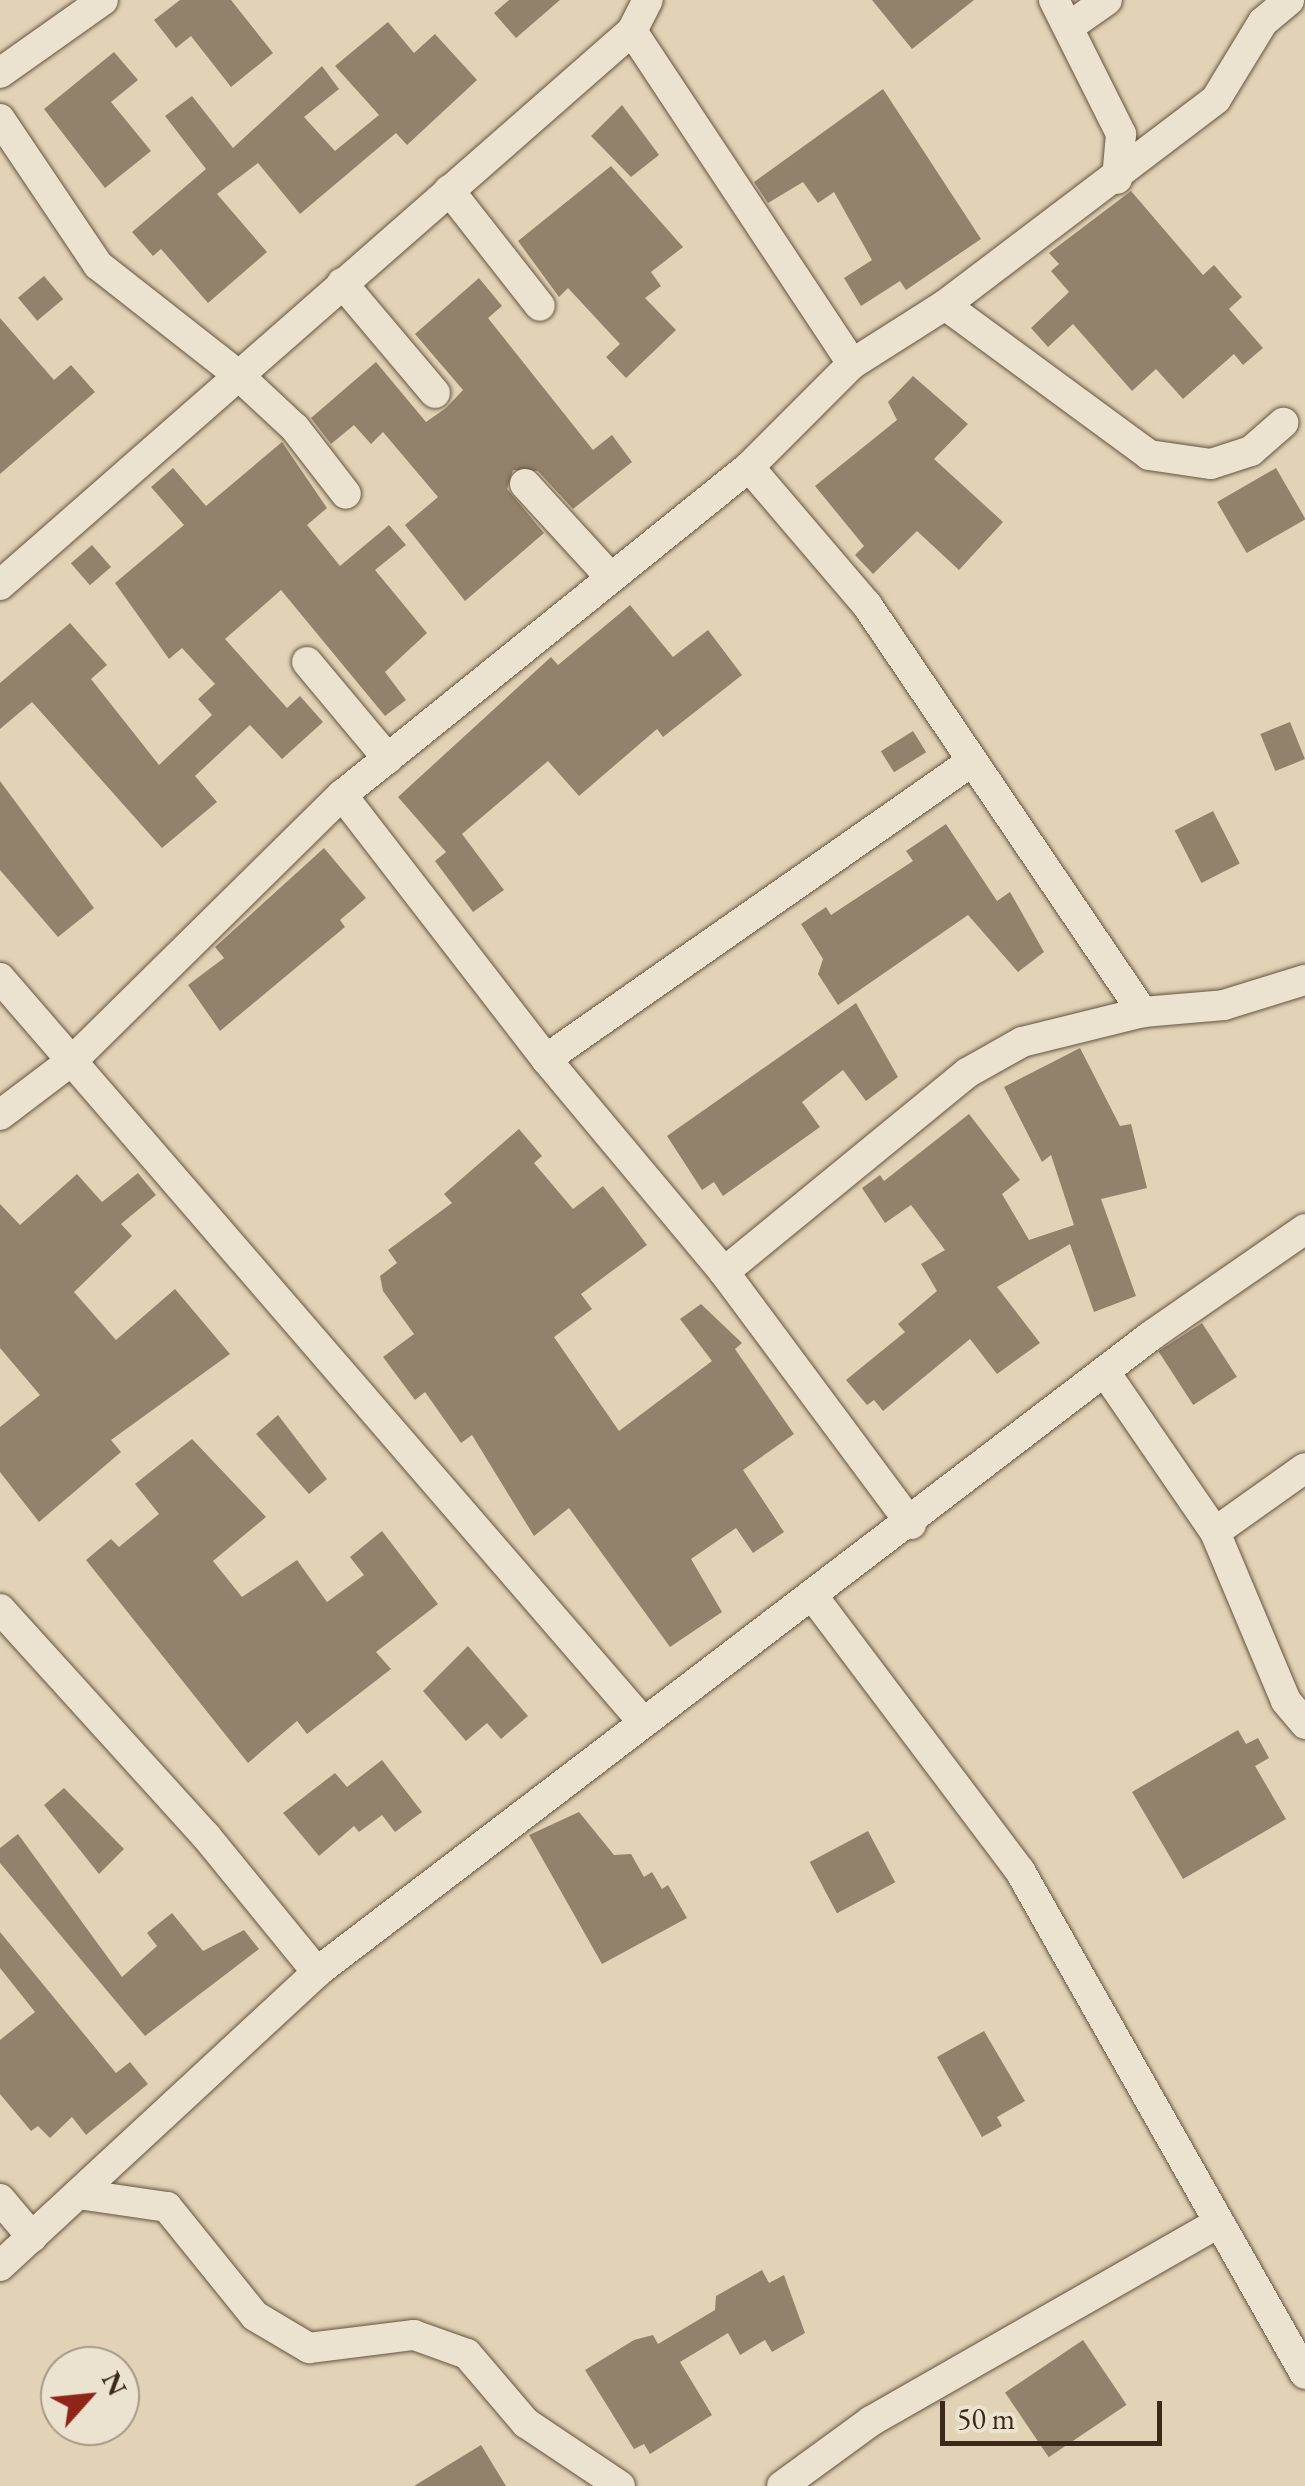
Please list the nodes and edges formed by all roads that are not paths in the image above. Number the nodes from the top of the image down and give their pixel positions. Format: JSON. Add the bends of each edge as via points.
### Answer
{"nodes":[{"id":1,"x":103,"y":0,"type":"edge"},
{"id":2,"x":648,"y":0,"type":"edge"},
{"id":3,"x":1107,"y":0,"type":"edge"},
{"id":4,"x":1290,"y":0,"type":"edge"},
{"id":5,"x":1062,"y":13,"type":"edge"},
{"id":6,"x":632,"y":31,"type":"junction"},
{"id":7,"x":0,"y":73,"type":"edge"},
{"id":8,"x":0,"y":119,"type":"edge"},
{"id":9,"x":1117,"y":179,"type":"junction"},
{"id":10,"x":449,"y":190,"type":"junction"},
{"id":11,"x":342,"y":283,"type":"junction"},
{"id":12,"x":945,"y":305,"type":"junction"},
{"id":13,"x":540,"y":306,"type":"dead end"},
{"id":14,"x":852,"y":364,"type":"junction"},
{"id":15,"x":237,"y":374,"type":"junction"},
{"id":16,"x":435,"y":393,"type":"dead end"},
{"id":17,"x":1283,"y":423,"type":"dead end"},
{"id":18,"x":749,"y":468,"type":"junction"},
{"id":19,"x":525,"y":484,"type":"dead end"},
{"id":20,"x":346,"y":494,"type":"dead end"},
{"id":21,"x":611,"y":578,"type":"junction"},
{"id":22,"x":0,"y":585,"type":"edge"},
{"id":23,"x":306,"y":662,"type":"dead end"},
{"id":24,"x":388,"y":759,"type":"junction"},
{"id":25,"x":970,"y":762,"type":"junction"},
{"id":26,"x":342,"y":795,"type":"junction"},
{"id":27,"x":0,"y":978,"type":"edge"},
{"id":28,"x":1305,"y":980,"type":"edge"},
{"id":29,"x":1143,"y":1012,"type":"junction"},
{"id":30,"x":74,"y":1059,"type":"junction"},
{"id":31,"x":546,"y":1059,"type":"junction"},
{"id":32,"x":0,"y":1115,"type":"edge"},
{"id":33,"x":1305,"y":1230,"type":"edge"},
{"id":34,"x":724,"y":1272,"type":"junction"},
{"id":35,"x":1106,"y":1372,"type":"junction"},
{"id":36,"x":1305,"y":1468,"type":"edge"},
{"id":37,"x":911,"y":1524,"type":"junction"},
{"id":38,"x":1215,"y":1532,"type":"junction"},
{"id":39,"x":816,"y":1599,"type":"junction"},
{"id":40,"x":0,"y":1610,"type":"edge"},
{"id":41,"x":643,"y":1722,"type":"junction"},
{"id":42,"x":1305,"y":1724,"type":"edge"},
{"id":43,"x":317,"y":1972,"type":"junction"},
{"id":44,"x":78,"y":2194,"type":"junction"},
{"id":45,"x":0,"y":2200,"type":"edge"},
{"id":46,"x":1218,"y":2223,"type":"junction"},
{"id":47,"x":32,"y":2237,"type":"junction"},
{"id":48,"x":0,"y":2266,"type":"edge"},
{"id":49,"x":1305,"y":2374,"type":"edge"},
{"id":50,"x":620,"y":2486,"type":"edge"},
{"id":51,"x":782,"y":2486,"type":"edge"}],
"edges":[{"from":1,"to":7,"type":"street"},
{"from":2,"to":6,"type":"street"},
{"from":3,"to":5,"type":"street"},
{"from":4,"to":9,"type":"street","via":[[1263,22],[1216,99]]},
{"from":5,"to":9,"type":"street","via":[[1121,134]]},
{"from":6,"to":10,"type":"street"},
{"from":6,"to":14,"type":"street"},
{"from":8,"to":15,"type":"street","via":[[98,265]]},
{"from":9,"to":12,"type":"street"},
{"from":10,"to":11,"type":"street"},
{"from":10,"to":13,"type":"street"},
{"from":11,"to":15,"type":"street"},
{"from":11,"to":16,"type":"street"},
{"from":12,"to":14,"type":"street"},
{"from":12,"to":17,"type":"street","via":[[1149,455],[1190,465],[1232,459]]},
{"from":14,"to":18,"type":"street"},
{"from":15,"to":20,"type":"street","via":[[295,428]]},
{"from":15,"to":22,"type":"street"},
{"from":18,"to":21,"type":"street"},
{"from":18,"to":25,"type":"street","via":[[867,606]]},
{"from":19,"to":21,"type":"street"},
{"from":21,"to":24,"type":"street"},
{"from":23,"to":24,"type":"street"},
{"from":24,"to":26,"type":"street"},
{"from":25,"to":29,"type":"street"},
{"from":25,"to":31,"type":"street"},
{"from":26,"to":30,"type":"street"},
{"from":26,"to":31,"type":"street"},
{"from":27,"to":30,"type":"street"},
{"from":28,"to":29,"type":"street","via":[[1224,1005]]},
{"from":29,"to":34,"type":"street","via":[[1022,1042],[967,1074]]},
{"from":30,"to":32,"type":"street"},
{"from":30,"to":41,"type":"street"},
{"from":31,"to":34,"type":"street"},
{"from":33,"to":35,"type":"street"},
{"from":34,"to":37,"type":"street"},
{"from":35,"to":37,"type":"street"},
{"from":35,"to":38,"type":"street"},
{"from":36,"to":38,"type":"street"},
{"from":37,"to":39,"type":"street"},
{"from":38,"to":42,"type":"street","via":[[1286,1701]]},
{"from":39,"to":41,"type":"street"},
{"from":39,"to":46,"type":"street","via":[[1020,1871]]},
{"from":40,"to":43,"type":"street","via":[[206,1836]]},
{"from":41,"to":43,"type":"street"},
{"from":43,"to":44,"type":"street"},
{"from":44,"to":47,"type":"street"},
{"from":44,"to":50,"type":"street","via":[[168,2207],[255,2316],[309,2348],[414,2335],[467,2354],[526,2423]]},
{"from":45,"to":47,"type":"street"},
{"from":46,"to":49,"type":"street"},
{"from":46,"to":51,"type":"street","via":[[871,2421]]},
{"from":47,"to":48,"type":"street"}]}
